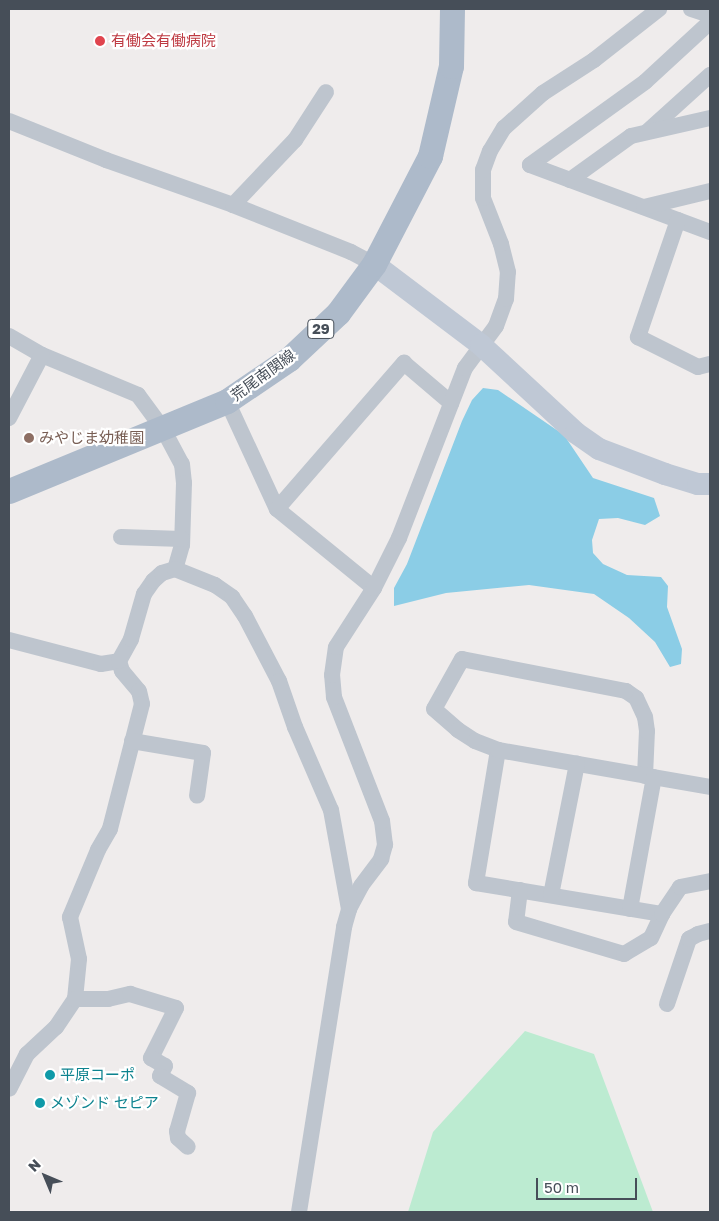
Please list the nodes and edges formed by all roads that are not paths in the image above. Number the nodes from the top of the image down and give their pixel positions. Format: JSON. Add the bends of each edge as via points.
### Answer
{"nodes":[{"id":1,"x":452,"y":9,"type":"edge"},
{"id":2,"x":659,"y":9,"type":"edge"},
{"id":3,"x":690,"y":9,"type":"edge"},
{"id":4,"x":710,"y":15,"type":"edge"},
{"id":5,"x":710,"y":22,"type":"edge"},
{"id":6,"x":710,"y":75,"type":"edge"},
{"id":7,"x":326,"y":92,"type":"dead end"},
{"id":8,"x":710,"y":118,"type":"edge"},
{"id":9,"x":9,"y":121,"type":"edge"},
{"id":10,"x":647,"y":132,"type":"junction"},
{"id":11,"x":570,"y":180,"type":"junction"},
{"id":12,"x":710,"y":191,"type":"edge"},
{"id":13,"x":233,"y":205,"type":"junction"},
{"id":14,"x":644,"y":207,"type":"junction"},
{"id":15,"x":678,"y":220,"type":"junction"},
{"id":16,"x":710,"y":232,"type":"edge"},
{"id":17,"x":374,"y":264,"type":"junction"},
{"id":18,"x":9,"y":336,"type":"edge"},
{"id":19,"x":481,"y":345,"type":"junction"},
{"id":20,"x":42,"y":355,"type":"junction"},
{"id":21,"x":710,"y":364,"type":"edge"},
{"id":22,"x":227,"y":401,"type":"junction"},
{"id":23,"x":451,"y":403,"type":"junction"},
{"id":24,"x":9,"y":418,"type":"edge"},
{"id":25,"x":163,"y":429,"type":"junction"},
{"id":26,"x":710,"y":484,"type":"edge"},
{"id":27,"x":9,"y":492,"type":"edge"},
{"id":28,"x":277,"y":509,"type":"junction"},
{"id":29,"x":121,"y":537,"type":"dead end"},
{"id":30,"x":182,"y":539,"type":"junction"},
{"id":31,"x":175,"y":569,"type":"junction"},
{"id":32,"x":374,"y":588,"type":"junction"},
{"id":33,"x":9,"y":640,"type":"edge"},
{"id":34,"x":119,"y":661,"type":"junction"},
{"id":35,"x":132,"y":741,"type":"junction"},
{"id":36,"x":498,"y":750,"type":"junction"},
{"id":37,"x":577,"y":764,"type":"junction"},
{"id":38,"x":650,"y":777,"type":"junction"},
{"id":39,"x":710,"y":787,"type":"edge"},
{"id":40,"x":196,"y":796,"type":"dead end"},
{"id":41,"x":710,"y":881,"type":"edge"},
{"id":42,"x":520,"y":890,"type":"junction"},
{"id":43,"x":551,"y":895,"type":"junction"},
{"id":44,"x":630,"y":909,"type":"junction"},
{"id":45,"x":348,"y":910,"type":"junction"},
{"id":46,"x":662,"y":914,"type":"junction"},
{"id":47,"x":710,"y":931,"type":"edge"},
{"id":48,"x":74,"y":999,"type":"junction"},
{"id":49,"x":667,"y":1004,"type":"dead end"},
{"id":50,"x":9,"y":1089,"type":"edge"},
{"id":51,"x":188,"y":1148,"type":"dead end"},
{"id":52,"x":299,"y":1212,"type":"edge"}],
"edges":[{"from":1,"to":17,"type":"main road","name":"荒尾南関線","number":"29","via":[[452,66],[430,156]]},
{"from":2,"to":19,"type":"street","via":[[594,60],[543,93],[504,128],[490,150],[483,170],[483,198],[508,272],[503,308],[496,326]]},
{"from":3,"to":4,"type":"street"},
{"from":5,"to":11,"type":"street","via":[[645,82],[530,165]]},
{"from":6,"to":10,"type":"street"},
{"from":7,"to":13,"type":"street","via":[[295,140]]},
{"from":8,"to":10,"type":"street"},
{"from":9,"to":13,"type":"street"},
{"from":10,"to":11,"type":"street","via":[[630,136]]},
{"from":11,"to":14,"type":"street"},
{"from":12,"to":14,"type":"street"},
{"from":13,"to":17,"type":"street","via":[[352,252]]},
{"from":14,"to":15,"type":"street"},
{"from":15,"to":16,"type":"street"},
{"from":15,"to":21,"type":"street","via":[[638,337],[698,368]]},
{"from":17,"to":19,"type":"street"},
{"from":17,"to":22,"type":"main road","name":"荒尾南関線","number":"29","via":[[338,314],[296,352]]},
{"from":18,"to":20,"type":"street"},
{"from":19,"to":23,"type":"street","via":[[464,368]]},
{"from":19,"to":26,"type":"street","via":[[576,433],[599,449],[665,474],[698,484]]},
{"from":20,"to":24,"type":"street"},
{"from":20,"to":25,"type":"street","via":[[138,395]]},
{"from":22,"to":25,"type":"main road","name":"荒尾南関線","number":"29"},
{"from":22,"to":28,"type":"street"},
{"from":23,"to":28,"type":"street","via":[[404,363]]},
{"from":23,"to":32,"type":"street","via":[[398,538]]},
{"from":25,"to":27,"type":"main road","name":"荒尾南関線","number":"29"},
{"from":25,"to":30,"type":"street","via":[[182,464]]},
{"from":28,"to":32,"type":"street"},
{"from":29,"to":30,"type":"street"},
{"from":30,"to":31,"type":"street"},
{"from":31,"to":34,"type":"street","via":[[162,573],[144,594],[132,639]]},
{"from":31,"to":45,"type":"street","via":[[215,585],[232,597],[279,681],[331,810]]},
{"from":32,"to":45,"type":"street","via":[[336,647],[332,674],[334,697],[382,821],[386,845],[381,859],[360,886]]},
{"from":33,"to":34,"type":"street","via":[[101,664]]},
{"from":34,"to":35,"type":"street","via":[[122,671],[139,691],[142,704]]},
{"from":35,"to":40,"type":"street","via":[[203,754]]},
{"from":35,"to":48,"type":"street","via":[[110,829],[70,917],[79,959]]},
{"from":36,"to":37,"type":"street"},
{"from":36,"to":38,"type":"street","via":[[475,741],[434,709],[462,659],[631,694],[642,706],[645,717]]},
{"from":36,"to":42,"type":"street","via":[[476,883]]},
{"from":37,"to":38,"type":"street"},
{"from":37,"to":43,"type":"street"},
{"from":38,"to":39,"type":"street"},
{"from":38,"to":44,"type":"street"},
{"from":41,"to":46,"type":"street","via":[[680,887]]},
{"from":42,"to":43,"type":"street"},
{"from":42,"to":46,"type":"street","via":[[516,922],[624,954],[651,938]]},
{"from":43,"to":44,"type":"street"},
{"from":44,"to":46,"type":"street"},
{"from":45,"to":52,"type":"street"},
{"from":47,"to":49,"type":"street","via":[[689,939]]},
{"from":48,"to":50,"type":"street","via":[[56,1027],[27,1054]]},
{"from":48,"to":51,"type":"street","via":[[108,999],[130,994],[176,1008],[151,1058],[165,1066],[160,1076],[188,1093],[177,1131],[178,1138]]}]}
